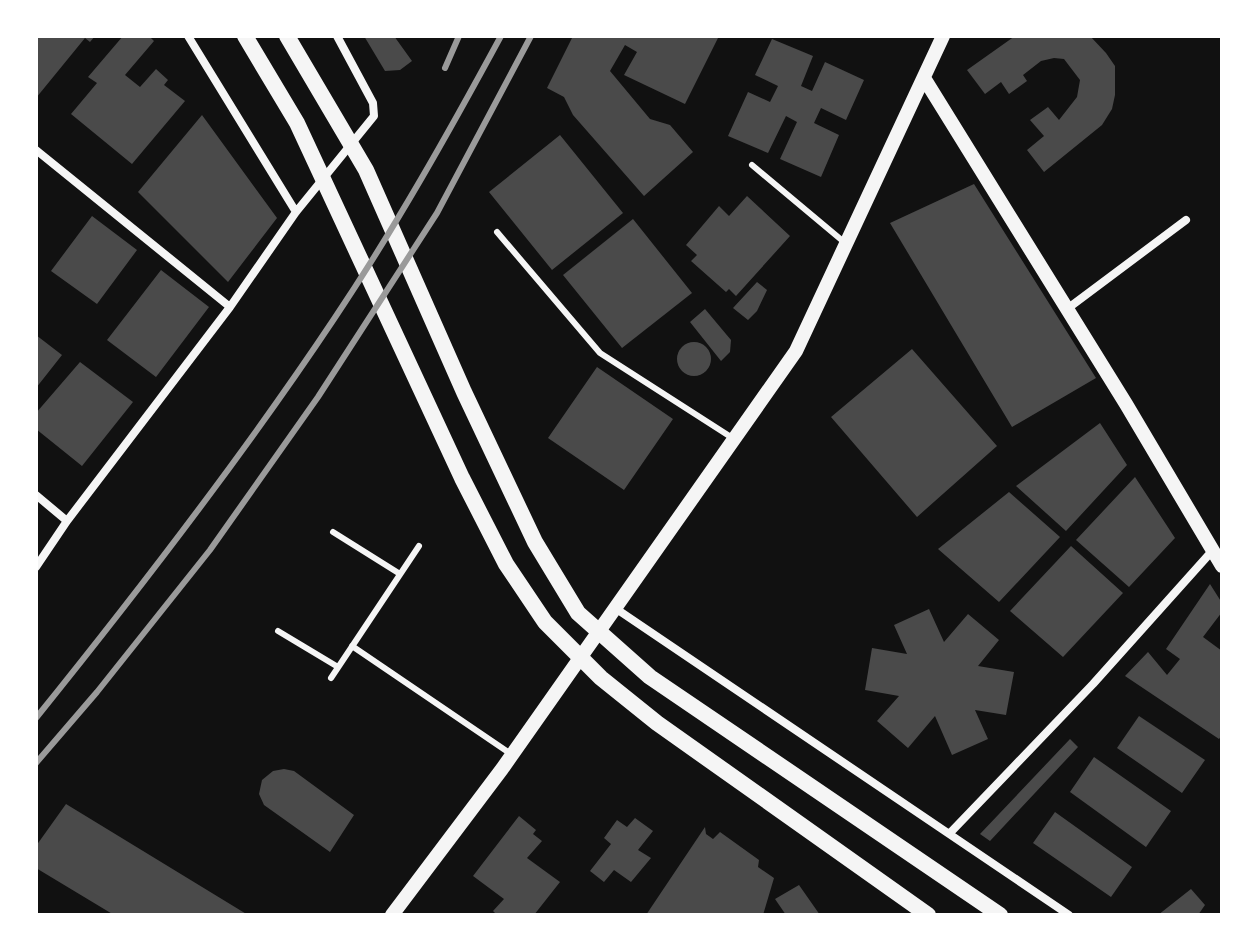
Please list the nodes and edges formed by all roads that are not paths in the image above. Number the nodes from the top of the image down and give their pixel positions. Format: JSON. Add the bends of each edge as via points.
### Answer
{"nodes":[{"id":1,"x":188,"y":36,"type":"edge"},
{"id":2,"x":245,"y":36,"type":"edge"},
{"id":3,"x":287,"y":36,"type":"edge"},
{"id":4,"x":337,"y":36,"type":"edge"},
{"id":5,"x":943,"y":36,"type":"edge"},
{"id":6,"x":924,"y":78,"type":"junction"},
{"id":7,"x":36,"y":150,"type":"edge"},
{"id":8,"x":752,"y":165,"type":"dead end"},
{"id":9,"x":296,"y":212,"type":"junction"},
{"id":10,"x":1186,"y":220,"type":"dead end"},
{"id":11,"x":497,"y":232,"type":"dead end"},
{"id":12,"x":847,"y":244,"type":"junction"},
{"id":13,"x":230,"y":307,"type":"junction"},
{"id":14,"x":1067,"y":309,"type":"junction"},
{"id":15,"x":734,"y":439,"type":"junction"},
{"id":16,"x":36,"y":495,"type":"edge"},
{"id":17,"x":67,"y":521,"type":"junction"},
{"id":18,"x":333,"y":532,"type":"dead end"},
{"id":19,"x":419,"y":546,"type":"dead end"},
{"id":20,"x":1213,"y":550,"type":"junction"},
{"id":21,"x":1222,"y":566,"type":"edge"},
{"id":22,"x":36,"y":567,"type":"edge"},
{"id":23,"x":400,"y":574,"type":"junction"},
{"id":24,"x":615,"y":608,"type":"junction"},
{"id":25,"x":278,"y":631,"type":"dead end"},
{"id":26,"x":352,"y":646,"type":"junction"},
{"id":27,"x":338,"y":667,"type":"junction"},
{"id":28,"x":331,"y":678,"type":"dead end"},
{"id":29,"x":512,"y":754,"type":"junction"},
{"id":30,"x":950,"y":833,"type":"junction"},
{"id":31,"x":392,"y":915,"type":"edge"},
{"id":32,"x":928,"y":915,"type":"edge"},
{"id":33,"x":1000,"y":915,"type":"edge"},
{"id":34,"x":1069,"y":915,"type":"edge"}],
"edges":[{"from":1,"to":9,"type":"street"},
{"from":2,"to":32,"type":"main road","via":[[297,123],[468,490],[506,564],[545,622],[601,678],[657,723]]},
{"from":3,"to":33,"type":"main road","via":[[366,170],[535,542],[578,613],[650,677]]},
{"from":4,"to":9,"type":"street","via":[[373,103],[374,116]]},
{"from":5,"to":6,"type":"street"},
{"from":6,"to":12,"type":"street"},
{"from":6,"to":14,"type":"street"},
{"from":7,"to":13,"type":"street"},
{"from":8,"to":12,"type":"lane"},
{"from":9,"to":13,"type":"street"},
{"from":10,"to":14,"type":"street"},
{"from":11,"to":15,"type":"lane","via":[[600,353]]},
{"from":12,"to":15,"type":"street","via":[[796,351]]},
{"from":13,"to":17,"type":"street"},
{"from":14,"to":20,"type":"street"},
{"from":15,"to":24,"type":"street"},
{"from":16,"to":17,"type":"street"},
{"from":17,"to":22,"type":"street"},
{"from":18,"to":23,"type":"lane"},
{"from":19,"to":23,"type":"lane"},
{"from":20,"to":21,"type":"street"},
{"from":20,"to":30,"type":"street"},
{"from":23,"to":26,"type":"lane"},
{"from":24,"to":29,"type":"street"},
{"from":24,"to":30,"type":"street"},
{"from":25,"to":27,"type":"lane"},
{"from":26,"to":27,"type":"lane"},
{"from":26,"to":29,"type":"lane"},
{"from":27,"to":28,"type":"lane"},
{"from":29,"to":31,"type":"street"},
{"from":30,"to":34,"type":"street"}]}
